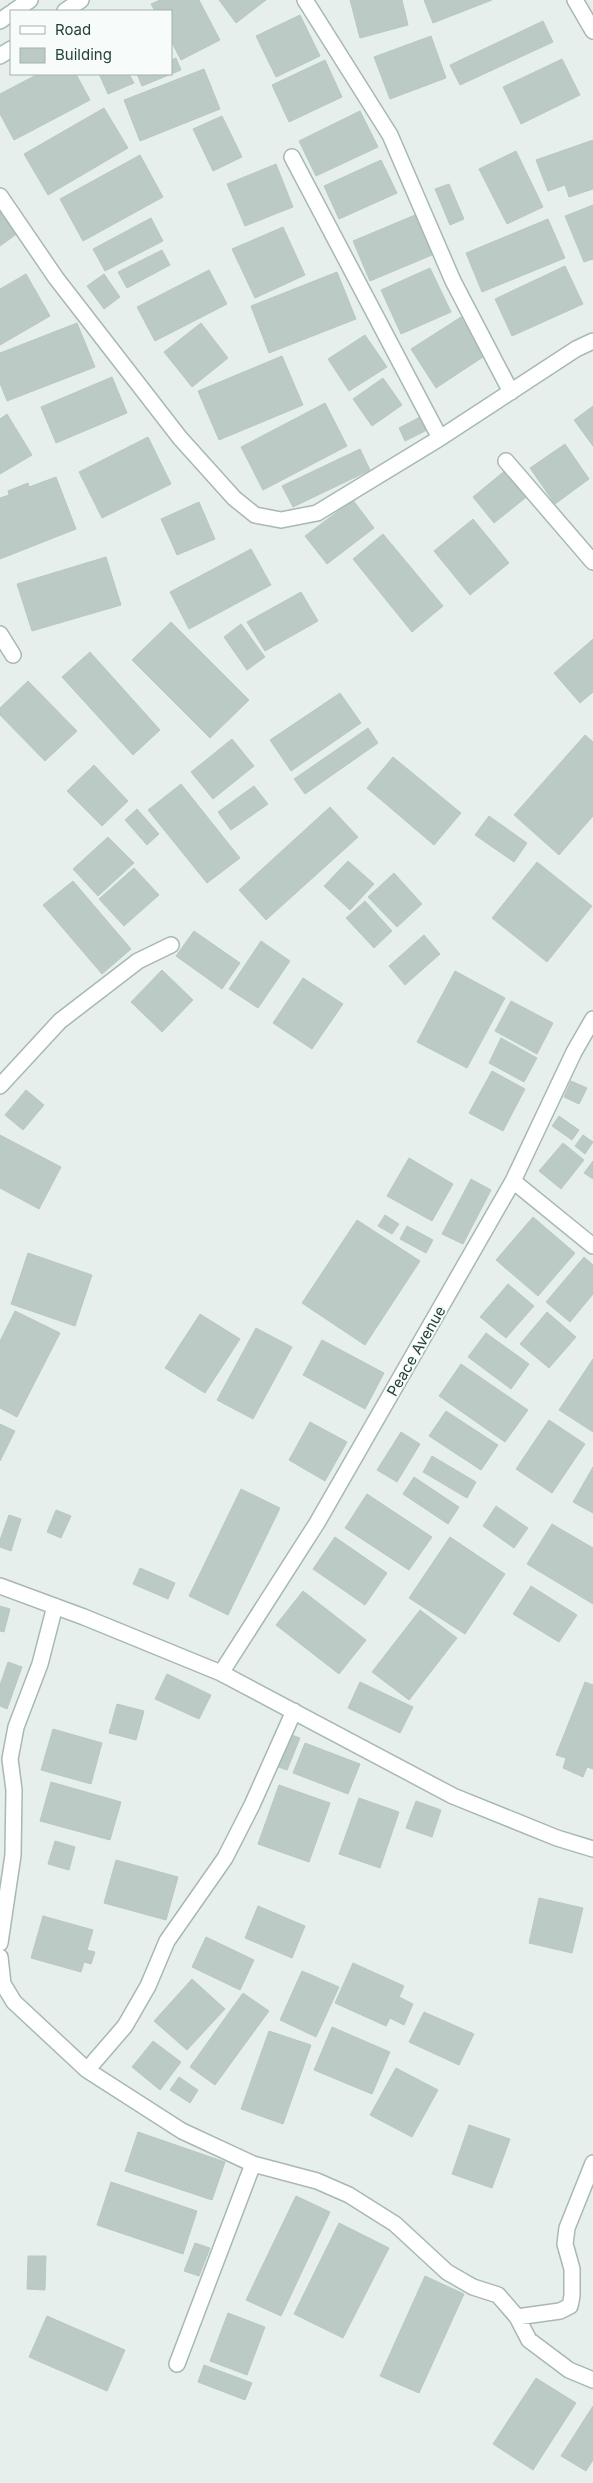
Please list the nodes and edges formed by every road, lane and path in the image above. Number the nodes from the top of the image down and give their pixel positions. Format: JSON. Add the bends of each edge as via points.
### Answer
{"nodes":[{"id":1,"x":30,"y":0,"type":"edge"},
{"id":2,"x":81,"y":0,"type":"edge"},
{"id":3,"x":305,"y":0,"type":"edge"},
{"id":4,"x":575,"y":0,"type":"edge"},
{"id":5,"x":16,"y":10,"type":"edge"},
{"id":6,"x":66,"y":10,"type":"edge"},
{"id":7,"x":593,"y":31,"type":"edge"},
{"id":8,"x":292,"y":158,"type":"dead end"},
{"id":9,"x":0,"y":196,"type":"edge"},
{"id":10,"x":593,"y":341,"type":"edge"},
{"id":11,"x":511,"y":392,"type":"junction"},
{"id":12,"x":440,"y":438,"type":"junction"},
{"id":13,"x":506,"y":461,"type":"dead end"},
{"id":14,"x":593,"y":562,"type":"edge"},
{"id":15,"x":0,"y":634,"type":"edge"},
{"id":16,"x":13,"y":655,"type":"dead end"},
{"id":17,"x":171,"y":945,"type":"dead end"},
{"id":18,"x":593,"y":1019,"type":"edge"},
{"id":19,"x":0,"y":1086,"type":"edge"},
{"id":20,"x":513,"y":1181,"type":"junction"},
{"id":21,"x":593,"y":1246,"type":"edge"},
{"id":22,"x":0,"y":1586,"type":"edge"},
{"id":23,"x":55,"y":1606,"type":"junction"},
{"id":24,"x":221,"y":1673,"type":"junction"},
{"id":25,"x":294,"y":1711,"type":"junction"},
{"id":26,"x":593,"y":1849,"type":"edge"},
{"id":27,"x":0,"y":1943,"type":"edge"},
{"id":28,"x":0,"y":1957,"type":"edge"},
{"id":29,"x":1,"y":1987,"type":"edge"},
{"id":30,"x":87,"y":2070,"type":"junction"},
{"id":31,"x":593,"y":2163,"type":"edge"},
{"id":32,"x":253,"y":2164,"type":"junction"},
{"id":33,"x":516,"y":2317,"type":"junction"},
{"id":34,"x":177,"y":2364,"type":"dead end"},
{"id":35,"x":593,"y":2380,"type":"edge"}],
"edges":[{"from":1,"to":5,"type":"street"},
{"from":2,"to":6,"type":"street"},
{"from":3,"to":11,"type":"street","via":[[390,135],[453,281]]},
{"from":4,"to":7,"type":"street"},
{"from":8,"to":12,"type":"street"},
{"from":9,"to":12,"type":"street","via":[[56,278],[180,438],[234,498],[255,515],[281,520],[317,513]]},
{"from":10,"to":11,"type":"street"},
{"from":11,"to":12,"type":"street"},
{"from":13,"to":14,"type":"street"},
{"from":15,"to":16,"type":"street"},
{"from":17,"to":19,"type":"street","via":[[138,961],[60,1021]]},
{"from":18,"to":20,"type":"street","name":"Peace Avenue"},
{"from":20,"to":21,"type":"street"},
{"from":20,"to":24,"type":"street","name":"Peace Avenue","via":[[317,1523]]},
{"from":22,"to":23,"type":"street"},
{"from":23,"to":24,"type":"street"},
{"from":23,"to":27,"type":"street","via":[[40,1664],[16,1727],[10,1760],[14,1790],[14,1855]]},
{"from":24,"to":25,"type":"street"},
{"from":25,"to":26,"type":"street","via":[[453,1796]]},
{"from":25,"to":30,"type":"street","via":[[224,1858],[167,1941],[148,1986],[125,2026]]},
{"from":28,"to":29,"type":"street"},
{"from":29,"to":30,"type":"street"},
{"from":30,"to":32,"type":"street","via":[[182,2131]]},
{"from":31,"to":33,"type":"street","via":[[567,2228],[565,2244],[572,2269],[570,2306],[560,2311]]},
{"from":32,"to":33,"type":"street","via":[[317,2181],[349,2195],[395,2224],[447,2272],[473,2287],[498,2294]]},
{"from":32,"to":34,"type":"street"},
{"from":33,"to":35,"type":"street","via":[[529,2340],[569,2370]]}]}
